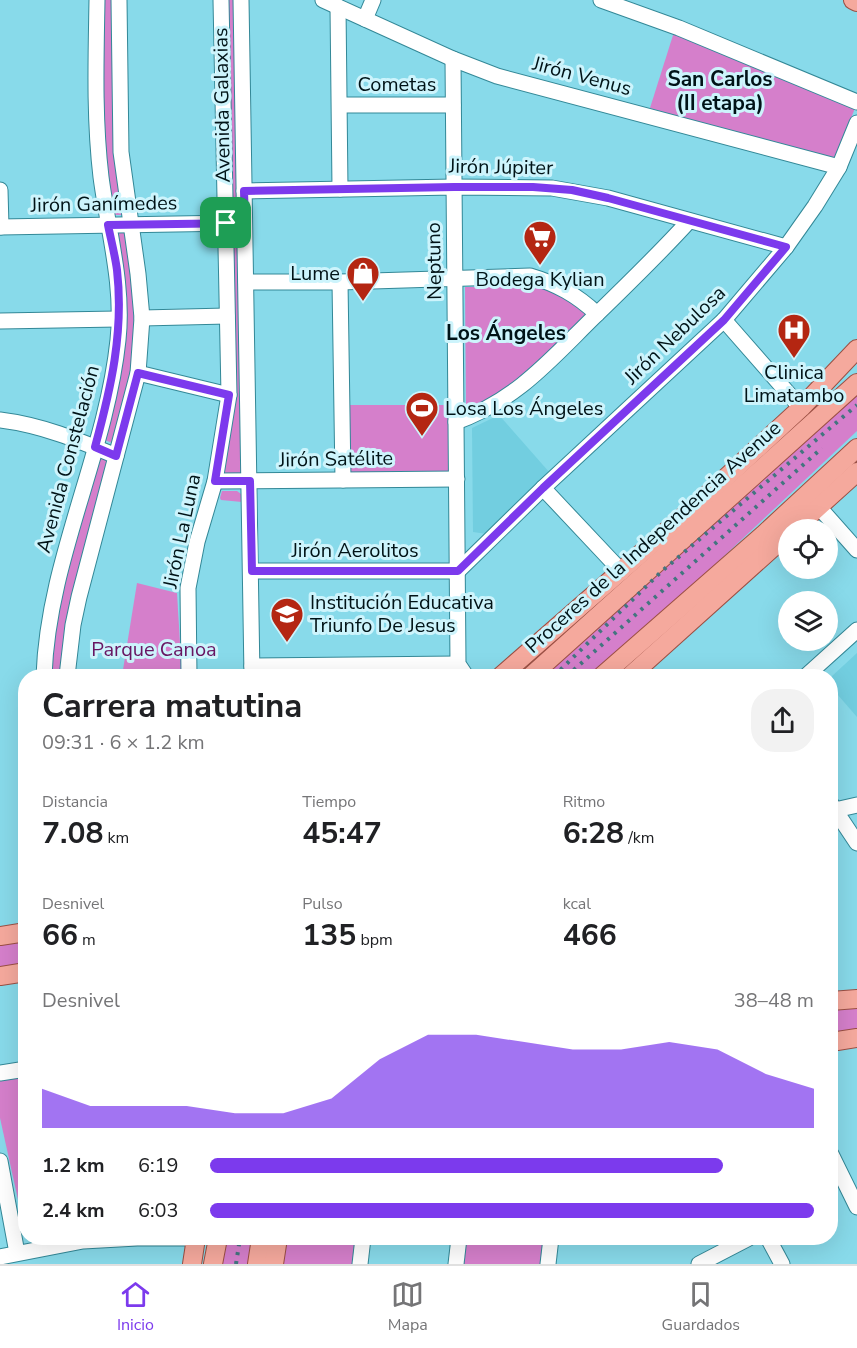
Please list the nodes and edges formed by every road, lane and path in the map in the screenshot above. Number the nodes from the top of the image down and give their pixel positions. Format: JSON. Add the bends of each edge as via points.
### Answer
{"nodes":[{"id":1,"x":97,"y":0,"type":"edge"},
{"id":2,"x":119,"y":0,"type":"edge"},
{"id":3,"x":221,"y":0,"type":"edge"},
{"id":4,"x":241,"y":0,"type":"edge"},
{"id":5,"x":323,"y":0,"type":"edge"},
{"id":6,"x":373,"y":0,"type":"edge"},
{"id":7,"x":601,"y":0,"type":"edge"},
{"id":8,"x":338,"y":7,"type":"junction"},
{"id":9,"x":365,"y":19,"type":"junction"},
{"id":10,"x":453,"y":59,"type":"junction"},
{"id":11,"x":857,"y":102,"type":"edge"},
{"id":12,"x":340,"y":105,"type":"junction"},
{"id":13,"x":453,"y":105,"type":"junction"},
{"id":14,"x":857,"y":123,"type":"edge"},
{"id":15,"x":839,"y":166,"type":"junction"},
{"id":16,"x":454,"y":187,"type":"junction"},
{"id":17,"x":340,"y":189,"type":"junction"},
{"id":18,"x":0,"y":190,"type":"edge"},
{"id":19,"x":244,"y":191,"type":"junction"},
{"id":20,"x":689,"y":221,"type":"junction"},
{"id":21,"x":226,"y":223,"type":"junction"},
{"id":22,"x":245,"y":223,"type":"junction"},
{"id":23,"x":131,"y":224,"type":"junction"},
{"id":24,"x":108,"y":225,"type":"junction"},
{"id":25,"x":0,"y":226,"type":"edge"},
{"id":26,"x":786,"y":247,"type":"junction"},
{"id":27,"x":455,"y":278,"type":"junction"},
{"id":28,"x":246,"y":282,"type":"junction"},
{"id":29,"x":340,"y":282,"type":"junction"},
{"id":30,"x":597,"y":314,"type":"junction"},
{"id":31,"x":227,"y":316,"type":"junction"},
{"id":32,"x":142,"y":318,"type":"junction"},
{"id":33,"x":118,"y":319,"type":"junction"},
{"id":34,"x":724,"y":320,"type":"junction"},
{"id":35,"x":0,"y":321,"type":"edge"},
{"id":36,"x":857,"y":349,"type":"edge"},
{"id":37,"x":138,"y":373,"type":"junction"},
{"id":38,"x":857,"y":383,"type":"edge"},
{"id":39,"x":229,"y":395,"type":"junction"},
{"id":40,"x":801,"y":408,"type":"junction"},
{"id":41,"x":0,"y":420,"type":"edge"},
{"id":42,"x":456,"y":422,"type":"junction"},
{"id":43,"x":95,"y":447,"type":"junction"},
{"id":44,"x":857,"y":448,"type":"edge"},
{"id":45,"x":116,"y":456,"type":"junction"},
{"id":46,"x":857,"y":472,"type":"edge"},
{"id":47,"x":457,"y":479,"type":"junction"},
{"id":48,"x":344,"y":480,"type":"junction"},
{"id":49,"x":215,"y":481,"type":"junction"},
{"id":50,"x":250,"y":481,"type":"junction"},
{"id":51,"x":543,"y":488,"type":"junction"},
{"id":52,"x":818,"y":506,"type":"junction"},
{"id":53,"x":804,"y":519,"type":"edge"},
{"id":54,"x":778,"y":543,"type":"edge"},
{"id":55,"x":857,"y":550,"type":"edge"},
{"id":56,"x":252,"y":571,"type":"junction"},
{"id":57,"x":458,"y":571,"type":"junction"},
{"id":58,"x":622,"y":572,"type":"junction"},
{"id":59,"x":857,"y":630,"type":"edge"},
{"id":60,"x":45,"y":669,"type":"edge"},
{"id":61,"x":68,"y":669,"type":"edge"},
{"id":62,"x":189,"y":669,"type":"edge"},
{"id":63,"x":252,"y":669,"type":"edge"},
{"id":64,"x":462,"y":669,"type":"edge"},
{"id":65,"x":509,"y":669,"type":"edge"},
{"id":66,"x":539,"y":669,"type":"edge"},
{"id":67,"x":610,"y":669,"type":"edge"},
{"id":68,"x":638,"y":669,"type":"edge"},
{"id":69,"x":814,"y":669,"type":"edge"},
{"id":70,"x":857,"y":805,"type":"edge"},
{"id":71,"x":838,"y":807,"type":"edge"},
{"id":72,"x":838,"y":814,"type":"edge"},
{"id":73,"x":857,"y":843,"type":"edge"},
{"id":74,"x":18,"y":933,"type":"edge"},
{"id":75,"x":0,"y":936,"type":"edge"},
{"id":76,"x":18,"y":973,"type":"edge"},
{"id":77,"x":0,"y":976,"type":"edge"},
{"id":78,"x":857,"y":999,"type":"edge"},
{"id":79,"x":838,"y":1000,"type":"edge"},
{"id":80,"x":857,"y":1038,"type":"edge"},
{"id":81,"x":838,"y":1041,"type":"edge"},
{"id":82,"x":18,"y":1070,"type":"edge"},
{"id":83,"x":0,"y":1073,"type":"edge"},
{"id":84,"x":0,"y":1161,"type":"edge"},
{"id":85,"x":838,"y":1168,"type":"edge"},
{"id":86,"x":857,"y":1207,"type":"edge"},
{"id":87,"x":55,"y":1245,"type":"edge"},
{"id":88,"x":195,"y":1245,"type":"edge"},
{"id":89,"x":217,"y":1245,"type":"edge"},
{"id":90,"x":260,"y":1245,"type":"edge"},
{"id":91,"x":277,"y":1245,"type":"edge"},
{"id":92,"x":362,"y":1245,"type":"edge"},
{"id":93,"x":458,"y":1245,"type":"edge"},
{"id":94,"x":550,"y":1245,"type":"edge"},
{"id":95,"x":736,"y":1245,"type":"edge"},
{"id":96,"x":772,"y":1245,"type":"edge"},
{"id":97,"x":17,"y":1253,"type":"junction"},
{"id":98,"x":0,"y":1257,"type":"edge"},
{"id":99,"x":192,"y":1264,"type":"edge"},
{"id":100,"x":213,"y":1264,"type":"edge"},
{"id":101,"x":257,"y":1264,"type":"edge"},
{"id":102,"x":274,"y":1264,"type":"edge"},
{"id":103,"x":360,"y":1264,"type":"edge"},
{"id":104,"x":456,"y":1264,"type":"edge"},
{"id":105,"x":548,"y":1264,"type":"edge"},
{"id":106,"x":699,"y":1264,"type":"edge"},
{"id":107,"x":782,"y":1264,"type":"edge"}],
"edges":[{"from":1,"to":24,"type":"street","name":"Avenida Constelación","via":[[97,137]]},
{"from":2,"to":23,"type":"street","via":[[121,152]]},
{"from":3,"to":21,"type":"street","name":"Avenida Galaxias"},
{"from":4,"to":19,"type":"street","name":"Avenida Galaxias"},
{"from":5,"to":8,"type":"street","name":"Jirón Venus"},
{"from":6,"to":9,"type":"street"},
{"from":7,"to":11,"type":"street"},
{"from":8,"to":9,"type":"street","name":"Jirón Venus"},
{"from":8,"to":12,"type":"street"},
{"from":9,"to":10,"type":"street","name":"Jirón Venus"},
{"from":10,"to":13,"type":"street","name":"Neptuno"},
{"from":10,"to":15,"type":"street","name":"Jirón Venus","via":[[498,76]]},
{"from":12,"to":13,"type":"street","name":"Cometas"},
{"from":12,"to":17,"type":"street"},
{"from":13,"to":16,"type":"street","name":"Neptuno"},
{"from":14,"to":15,"type":"street","name":"Jirón Nebulosa"},
{"from":15,"to":26,"type":"street","name":"Jirón Nebulosa"},
{"from":16,"to":17,"type":"street","name":"Jirón Júpiter"},
{"from":16,"to":20,"type":"street","name":"Jirón Júpiter","via":[[572,190]]},
{"from":16,"to":27,"type":"street","name":"Neptuno"},
{"from":17,"to":19,"type":"street","name":"Jirón Júpiter"},
{"from":18,"to":25,"type":"street"},
{"from":19,"to":22,"type":"street","name":"Avenida Galaxias"},
{"from":20,"to":26,"type":"street","name":"Jirón Júpiter"},
{"from":20,"to":30,"type":"street"},
{"from":21,"to":22,"type":"street","name":"Jirón Ganímedes"},
{"from":21,"to":23,"type":"street","name":"Jirón Ganímedes"},
{"from":21,"to":31,"type":"street","name":"Avenida Galaxias"},
{"from":22,"to":28,"type":"street","name":"Avenida Galaxias"},
{"from":23,"to":24,"type":"street","name":"Jirón Ganímedes"},
{"from":23,"to":32,"type":"street"},
{"from":24,"to":25,"type":"street","name":"Jirón Ganímedes"},
{"from":24,"to":33,"type":"street","name":"Avenida Constelación","via":[[117,270]]},
{"from":26,"to":34,"type":"street","name":"Jirón Nebulosa"},
{"from":27,"to":29,"type":"street"},
{"from":27,"to":30,"type":"street","via":[[530,276],[568,290]]},
{"from":27,"to":42,"type":"street","name":"Neptuno"},
{"from":28,"to":29,"type":"street"},
{"from":28,"to":50,"type":"street","name":"Avenida Galaxias"},
{"from":29,"to":48,"type":"street"},
{"from":30,"to":42,"type":"street","via":[[514,393]]},
{"from":31,"to":32,"type":"street"},
{"from":31,"to":39,"type":"street","name":"Avenida Galaxias"},
{"from":32,"to":37,"type":"street"},
{"from":33,"to":35,"type":"street"},
{"from":33,"to":43,"type":"street","name":"Avenida Constelación","via":[[110,393]]},
{"from":34,"to":40,"type":"street"},
{"from":34,"to":51,"type":"street","name":"Jirón Nebulosa"},
{"from":36,"to":40,"type":"main road"},
{"from":37,"to":39,"type":"street"},
{"from":37,"to":45,"type":"street"},
{"from":38,"to":66,"type":"main road","name":"Proceres de la Independencia Avenue"},
{"from":39,"to":49,"type":"street","name":"Jirón La Luna"},
{"from":40,"to":58,"type":"main road"},
{"from":41,"to":43,"type":"street","via":[[46,429]]},
{"from":42,"to":47,"type":"street","name":"Neptuno"},
{"from":43,"to":45,"type":"street"},
{"from":43,"to":60,"type":"street","name":"Avenida Constelación","via":[[55,590]]},
{"from":44,"to":67,"type":"main road"},
{"from":45,"to":61,"type":"street","via":[[77,606]]},
{"from":46,"to":52,"type":"main road"},
{"from":47,"to":48,"type":"street","name":"Jirón Satélite"},
{"from":47,"to":57,"type":"street","name":"Neptuno"},
{"from":48,"to":50,"type":"street","name":"Jirón Satélite"},
{"from":49,"to":50,"type":"street","name":"Jirón Satélite"},
{"from":49,"to":62,"type":"street","name":"Jirón La Luna","via":[[188,588]]},
{"from":50,"to":56,"type":"street","name":"Avenida Galaxias"},
{"from":51,"to":57,"type":"street","name":"Jirón Nebulosa"},
{"from":51,"to":58,"type":"street"},
{"from":52,"to":53,"type":"main road"},
{"from":52,"to":55,"type":"street"},
{"from":54,"to":68,"type":"main road"},
{"from":56,"to":57,"type":"street","name":"Jirón Aerolitos"},
{"from":56,"to":63,"type":"street","name":"Avenida Galaxias"},
{"from":57,"to":64,"type":"street","name":"Neptuno"},
{"from":58,"to":65,"type":"main road"},
{"from":59,"to":69,"type":"street"},
{"from":70,"to":71,"type":"street"},
{"from":72,"to":73,"type":"street"},
{"from":74,"to":75,"type":"main road"},
{"from":76,"to":77,"type":"main road"},
{"from":78,"to":79,"type":"main road"},
{"from":80,"to":81,"type":"main road"},
{"from":82,"to":83,"type":"street"},
{"from":84,"to":97,"type":"street"},
{"from":85,"to":86,"type":"street"},
{"from":87,"to":97,"type":"street"},
{"from":88,"to":99,"type":"main road"},
{"from":89,"to":100,"type":"main road"},
{"from":90,"to":101,"type":"main road"},
{"from":91,"to":102,"type":"main road"},
{"from":92,"to":103,"type":"street"},
{"from":93,"to":104,"type":"street"},
{"from":94,"to":105,"type":"street"},
{"from":95,"to":106,"type":"street"},
{"from":96,"to":107,"type":"street"},
{"from":97,"to":98,"type":"street"}]}
